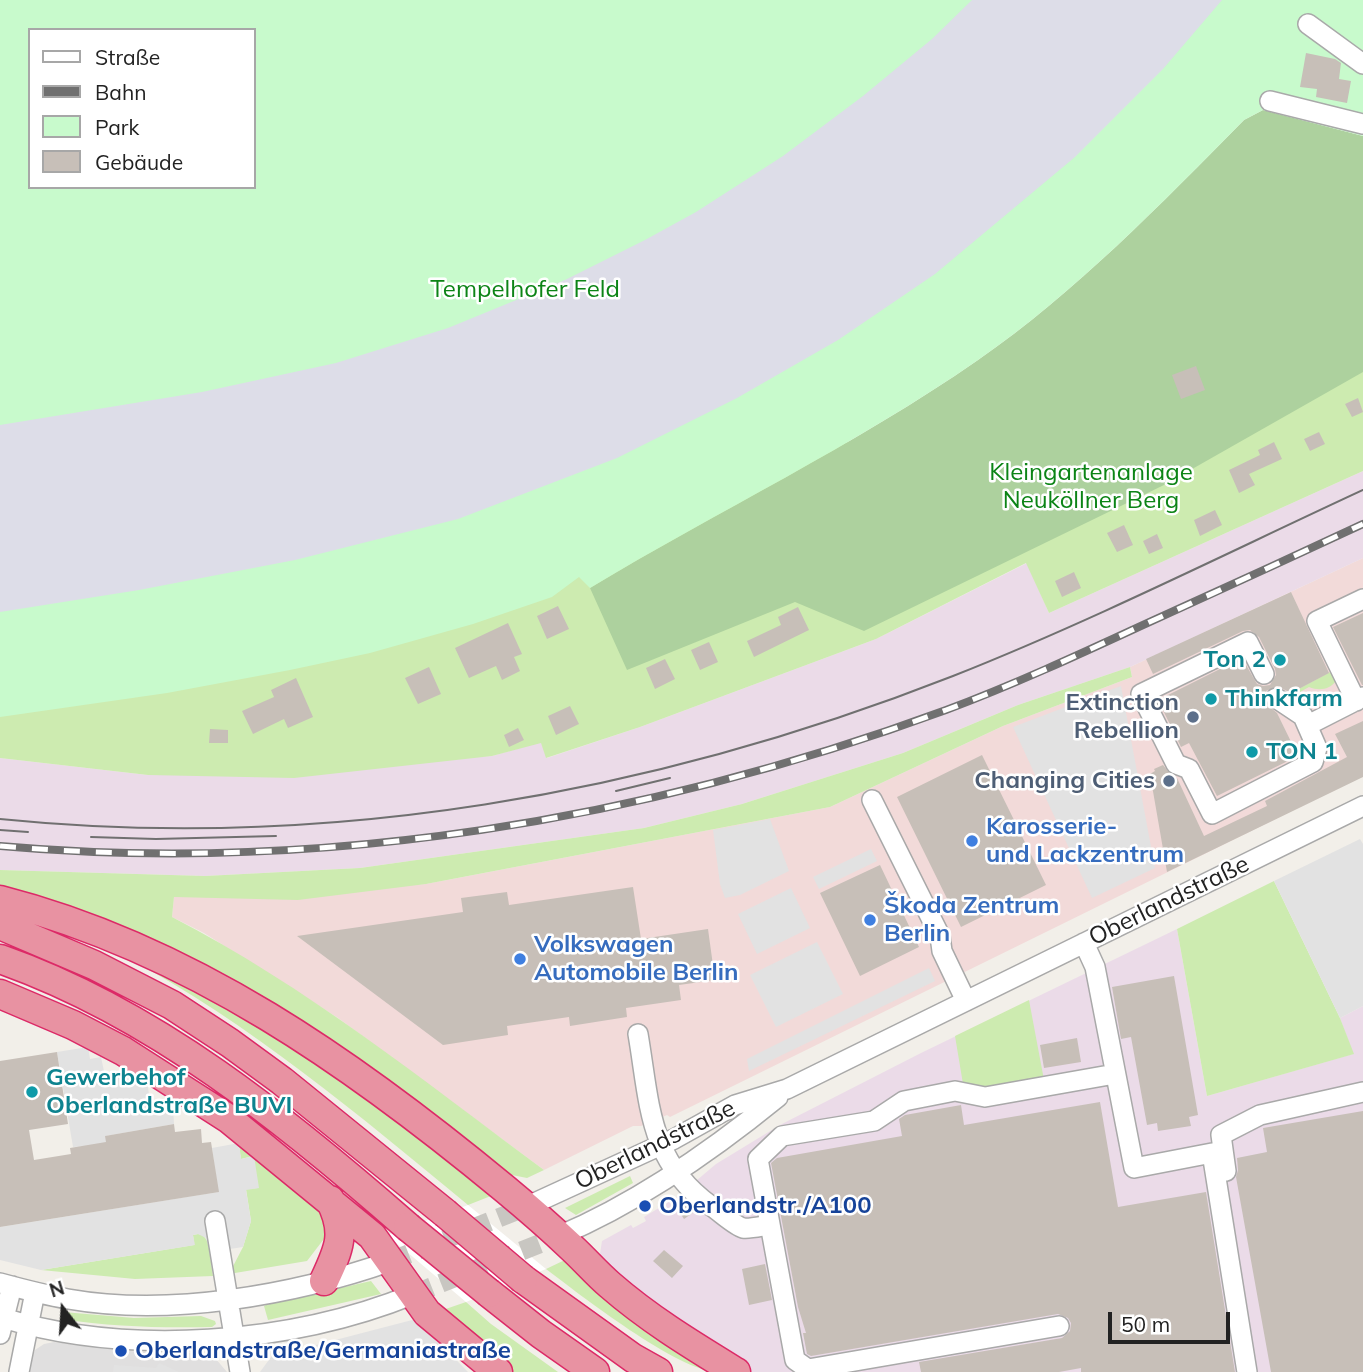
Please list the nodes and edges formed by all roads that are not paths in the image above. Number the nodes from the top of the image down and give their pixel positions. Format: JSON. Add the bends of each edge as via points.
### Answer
{"nodes":[{"id":1,"x":1308,"y":24,"type":"dead end"},
{"id":2,"x":1363,"y":64,"type":"edge"},
{"id":3,"x":1270,"y":101,"type":"dead end"},
{"id":4,"x":1363,"y":124,"type":"edge"},
{"id":5,"x":1363,"y":598,"type":"edge"},
{"id":6,"x":1264,"y":674,"type":"dead end"},
{"id":7,"x":1276,"y":698,"type":"dead end"},
{"id":8,"x":1360,"y":699,"type":"edge"},
{"id":9,"x":1308,"y":725,"type":"junction"},
{"id":10,"x":872,"y":800,"type":"dead end"},
{"id":11,"x":1363,"y":806,"type":"edge"},
{"id":12,"x":0,"y":900,"type":"edge"},
{"id":13,"x":0,"y":925,"type":"edge"},
{"id":14,"x":1084,"y":943,"type":"junction"},
{"id":15,"x":0,"y":959,"type":"edge"},
{"id":16,"x":0,"y":994,"type":"edge"},
{"id":17,"x":966,"y":1001,"type":"junction"},
{"id":18,"x":638,"y":1034,"type":"dead end"},
{"id":19,"x":1115,"y":1074,"type":"junction"},
{"id":20,"x":787,"y":1089,"type":"junction"},
{"id":21,"x":1363,"y":1092,"type":"edge"},
{"id":22,"x":659,"y":1145,"type":"junction"},
{"id":23,"x":674,"y":1172,"type":"junction"},
{"id":24,"x":330,"y":1200,"type":"junction"},
{"id":25,"x":526,"y":1207,"type":"junction"},
{"id":26,"x":215,"y":1221,"type":"dead end"},
{"id":27,"x":770,"y":1225,"type":"junction"},
{"id":28,"x":559,"y":1236,"type":"junction"},
{"id":29,"x":391,"y":1261,"type":"junction"},
{"id":30,"x":324,"y":1281,"type":"junction"},
{"id":31,"x":6,"y":1284,"type":"edge"},
{"id":32,"x":35,"y":1292,"type":"junction"},
{"id":33,"x":414,"y":1294,"type":"junction"},
{"id":34,"x":227,"y":1299,"type":"junction"},
{"id":35,"x":1,"y":1323,"type":"edge"},
{"id":36,"x":29,"y":1325,"type":"junction"},
{"id":37,"x":1059,"y":1326,"type":"dead end"},
{"id":38,"x":233,"y":1337,"type":"junction"},
{"id":39,"x":810,"y":1371,"type":"edge"},
{"id":40,"x":19,"y":1372,"type":"edge"},
{"id":41,"x":240,"y":1372,"type":"edge"},
{"id":42,"x":498,"y":1372,"type":"edge"},
{"id":43,"x":595,"y":1372,"type":"edge"},
{"id":44,"x":658,"y":1372,"type":"edge"},
{"id":45,"x":736,"y":1372,"type":"edge"},
{"id":46,"x":1247,"y":1372,"type":"edge"},
{"id":47,"x":1259,"y":1372,"type":"edge"}],
"edges":[{"from":1,"to":2,"type":"street"},
{"from":3,"to":4,"type":"street"},
{"from":5,"to":8,"type":"street","via":[[1317,621]]},
{"from":6,"to":9,"type":"street","via":[[1248,642],[1141,694],[1176,764],[1189,769],[1212,814],[1313,762],[1317,748]]},
{"from":7,"to":9,"type":"street","via":[[1303,716]]},
{"from":8,"to":9,"type":"street"},
{"from":10,"to":17,"type":"street","via":[[940,936],[942,951]]},
{"from":11,"to":14,"type":"street","name":"Oberlandstraße"},
{"from":12,"to":25,"type":"highway","via":[[110,935],[200,977],[319,1048],[423,1122]]},
{"from":13,"to":44,"type":"highway","bridge":true,"via":[[172,1005],[230,1043],[337,1124],[523,1279]]},
{"from":14,"to":17,"type":"street","name":"Oberlandstraße"},
{"from":14,"to":19,"type":"street","via":[[1096,967]]},
{"from":15,"to":43,"type":"highway","bridge":true,"via":[[96,1002],[167,1041],[267,1109],[489,1293]]},
{"from":16,"to":24,"type":"highway","via":[[73,1025],[150,1067],[229,1119]]},
{"from":17,"to":20,"type":"street","name":"Oberlandstraße"},
{"from":18,"to":22,"type":"street"},
{"from":19,"to":27,"type":"street","via":[[985,1097],[942,1093],[904,1101],[874,1121],[782,1136],[758,1159]]},
{"from":19,"to":46,"type":"street","via":[[1134,1168],[1212,1153]]},
{"from":20,"to":22,"type":"street","name":"Oberlandstraße","via":[[735,1105]]},
{"from":20,"to":23,"type":"street","name":"Oberlandstraße"},
{"from":21,"to":47,"type":"street","via":[[1260,1115],[1221,1135]]},
{"from":22,"to":23,"type":"street"},
{"from":22,"to":25,"type":"street","name":"Oberlandstraße"},
{"from":23,"to":27,"type":"street","via":[[743,1228]]},
{"from":23,"to":28,"type":"street","name":"Oberlandstraße"},
{"from":24,"to":29,"type":"highway","via":[[372,1236]]},
{"from":24,"to":30,"type":"highway","via":[[339,1218],[340,1244]]},
{"from":25,"to":28,"type":"highway"},
{"from":26,"to":34,"type":"street"},
{"from":27,"to":39,"type":"street","via":[[794,1360]]},
{"from":28,"to":45,"type":"highway","via":[[609,1284],[669,1331]]},
{"from":29,"to":30,"type":"street"},
{"from":29,"to":33,"type":"highway"},
{"from":30,"to":34,"type":"street"},
{"from":31,"to":32,"type":"street"},
{"from":31,"to":35,"type":"street"},
{"from":32,"to":34,"type":"street","via":[[120,1304]]},
{"from":32,"to":36,"type":"street"},
{"from":33,"to":38,"type":"street","via":[[350,1315]]},
{"from":33,"to":42,"type":"highway","via":[[427,1313]]},
{"from":34,"to":38,"type":"street"},
{"from":35,"to":36,"type":"street"},
{"from":36,"to":38,"type":"street","via":[[133,1339]]},
{"from":36,"to":40,"type":"street"},
{"from":37,"to":39,"type":"street"},
{"from":38,"to":41,"type":"street"}]}
